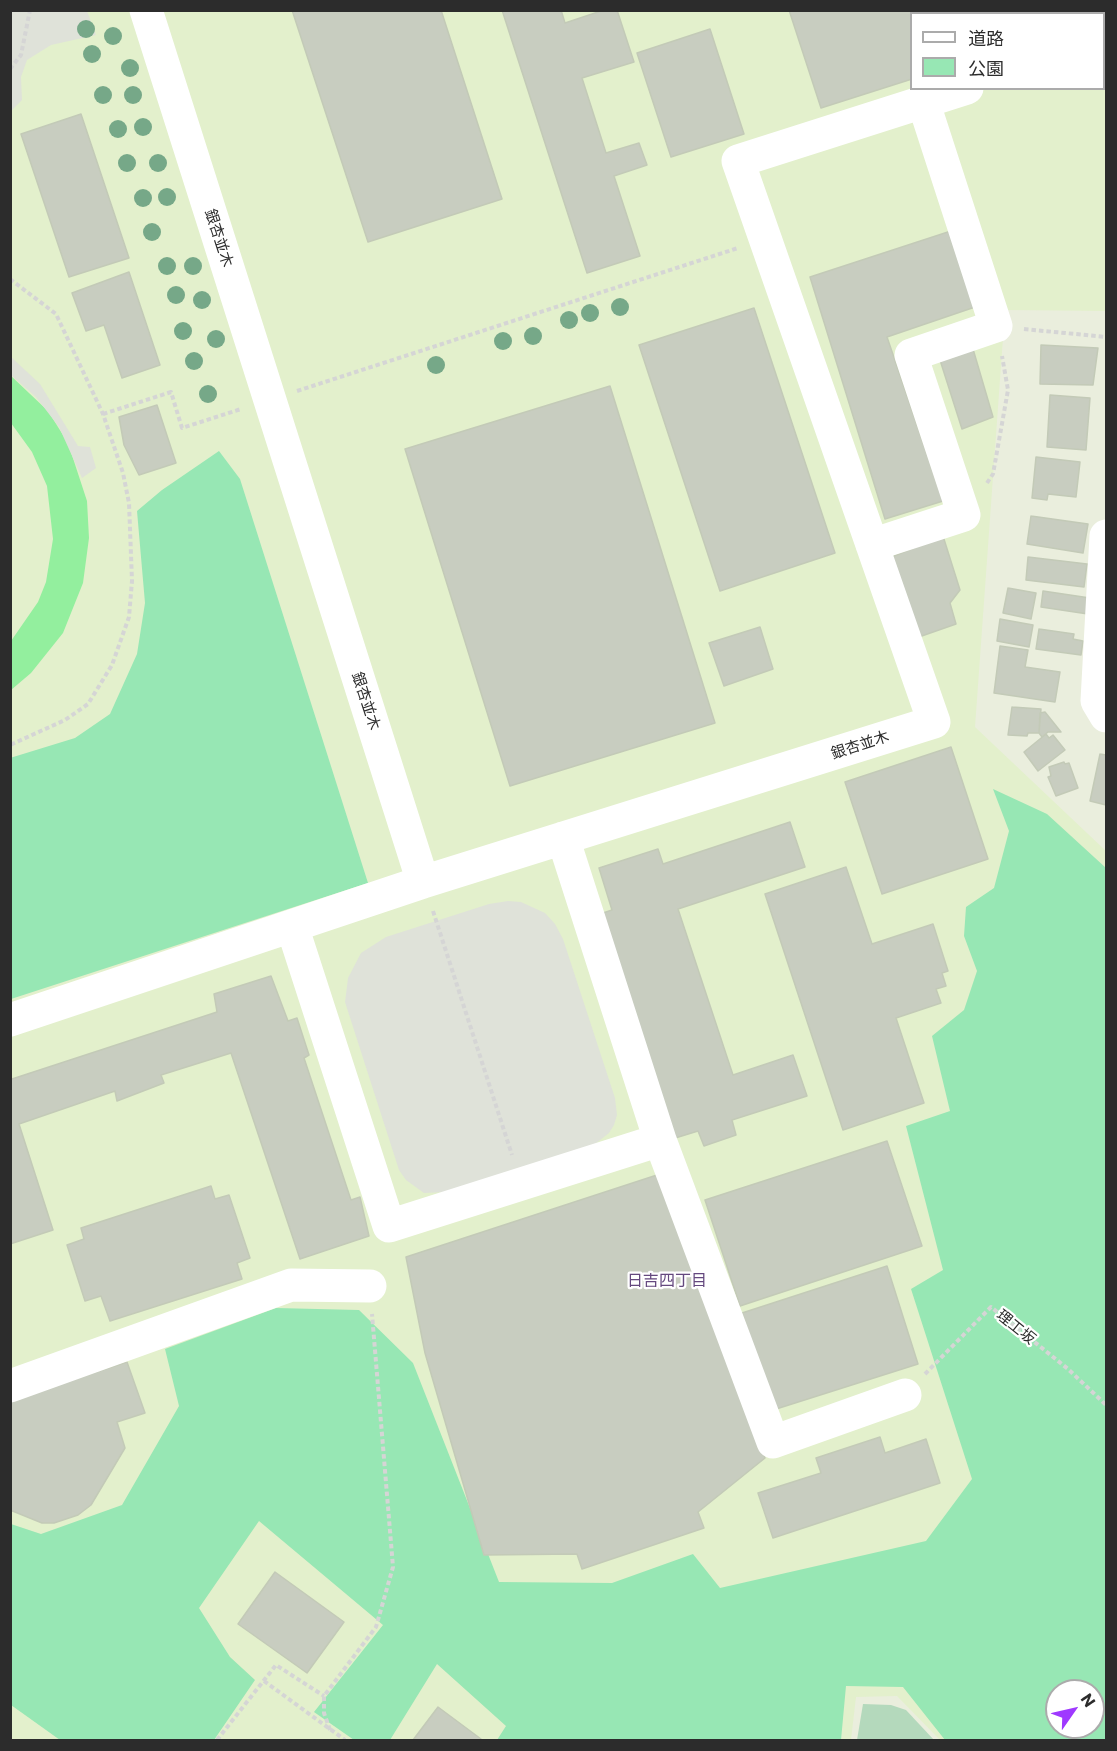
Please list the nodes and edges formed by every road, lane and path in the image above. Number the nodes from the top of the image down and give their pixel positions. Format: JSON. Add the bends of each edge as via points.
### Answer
{"nodes":[{"id":1,"x":30,"y":10,"type":"edge"},
{"id":2,"x":146,"y":10,"type":"edge"},
{"id":3,"x":10,"y":69,"type":"edge"},
{"id":4,"x":962,"y":90,"type":"edge"},
{"id":5,"x":924,"y":104,"type":"junction"},
{"id":6,"x":765,"y":240,"type":"junction"},
{"id":7,"x":10,"y":279,"type":"edge"},
{"id":8,"x":996,"y":326,"type":"junction"},
{"id":9,"x":1107,"y":337,"type":"edge"},
{"id":10,"x":270,"y":400,"type":"junction"},
{"id":11,"x":103,"y":414,"type":"junction"},
{"id":12,"x":964,"y":514,"type":"junction"},
{"id":13,"x":1107,"y":536,"type":"edge"},
{"id":14,"x":872,"y":545,"type":"junction"},
{"id":15,"x":1107,"y":716,"type":"edge"},
{"id":16,"x":10,"y":745,"type":"edge"},
{"id":17,"x":563,"y":838,"type":"junction"},
{"id":18,"x":423,"y":882,"type":"junction"},
{"id":19,"x":292,"y":926,"type":"junction"},
{"id":20,"x":10,"y":1020,"type":"edge"},
{"id":21,"x":660,"y":1140,"type":"junction"},
{"id":22,"x":522,"y":1184,"type":"junction"},
{"id":23,"x":370,"y":1286,"type":"joint"},
{"id":24,"x":10,"y":1386,"type":"edge"},
{"id":25,"x":905,"y":1395,"type":"joint"},
{"id":26,"x":1107,"y":1404,"type":"edge"},
{"id":27,"x":264,"y":1681,"type":"junction"},
{"id":28,"x":324,"y":1696,"type":"junction"},
{"id":29,"x":330,"y":1730,"type":"junction"},
{"id":30,"x":217,"y":1740,"type":"edge"},
{"id":31,"x":345,"y":1740,"type":"edge"}],
"edges":[{"from":1,"to":3,"type":"path","via":[[21,55]]},
{"from":2,"to":10,"type":"lane","name":"銀杏並木"},
{"from":4,"to":5,"type":"lane"},
{"from":5,"to":6,"type":"lane","via":[[738,161]]},
{"from":5,"to":8,"type":"lane"},
{"from":6,"to":10,"type":"path"},
{"from":6,"to":14,"type":"lane"},
{"from":7,"to":11,"type":"path","via":[[56,314]]},
{"from":8,"to":9,"type":"path"},
{"from":8,"to":12,"type":"path","via":[[1008,390],[993,474]]},
{"from":8,"to":12,"type":"lane","via":[[911,356]]},
{"from":10,"to":11,"type":"path","via":[[182,428],[171,392]]},
{"from":10,"to":18,"type":"lane","name":"銀杏並木"},
{"from":11,"to":16,"type":"path","via":[[129,503],[129,617],[112,664],[88,704],[65,720]]},
{"from":12,"to":14,"type":"lane"},
{"from":13,"to":15,"type":"lane","via":[[1097,701]]},
{"from":14,"to":17,"type":"lane","name":"銀杏並木","via":[[934,722]]},
{"from":17,"to":18,"type":"lane","name":"銀杏並木"},
{"from":17,"to":21,"type":"lane"},
{"from":18,"to":19,"type":"lane"},
{"from":18,"to":22,"type":"path"},
{"from":19,"to":20,"type":"lane"},
{"from":19,"to":22,"type":"lane","via":[[389,1226]]},
{"from":21,"to":22,"type":"lane"},
{"from":21,"to":25,"type":"lane","via":[[773,1442]]},
{"from":23,"to":24,"type":"lane","via":[[291,1285]]},
{"from":23,"to":28,"type":"path","via":[[393,1568],[376,1627]]},
{"from":25,"to":26,"type":"path","name":"理工坂","via":[[991,1307]]},
{"from":27,"to":28,"type":"path","via":[[276,1665]]},
{"from":27,"to":29,"type":"path"},
{"from":27,"to":30,"type":"path"},
{"from":28,"to":29,"type":"path"},
{"from":29,"to":31,"type":"path"}]}
